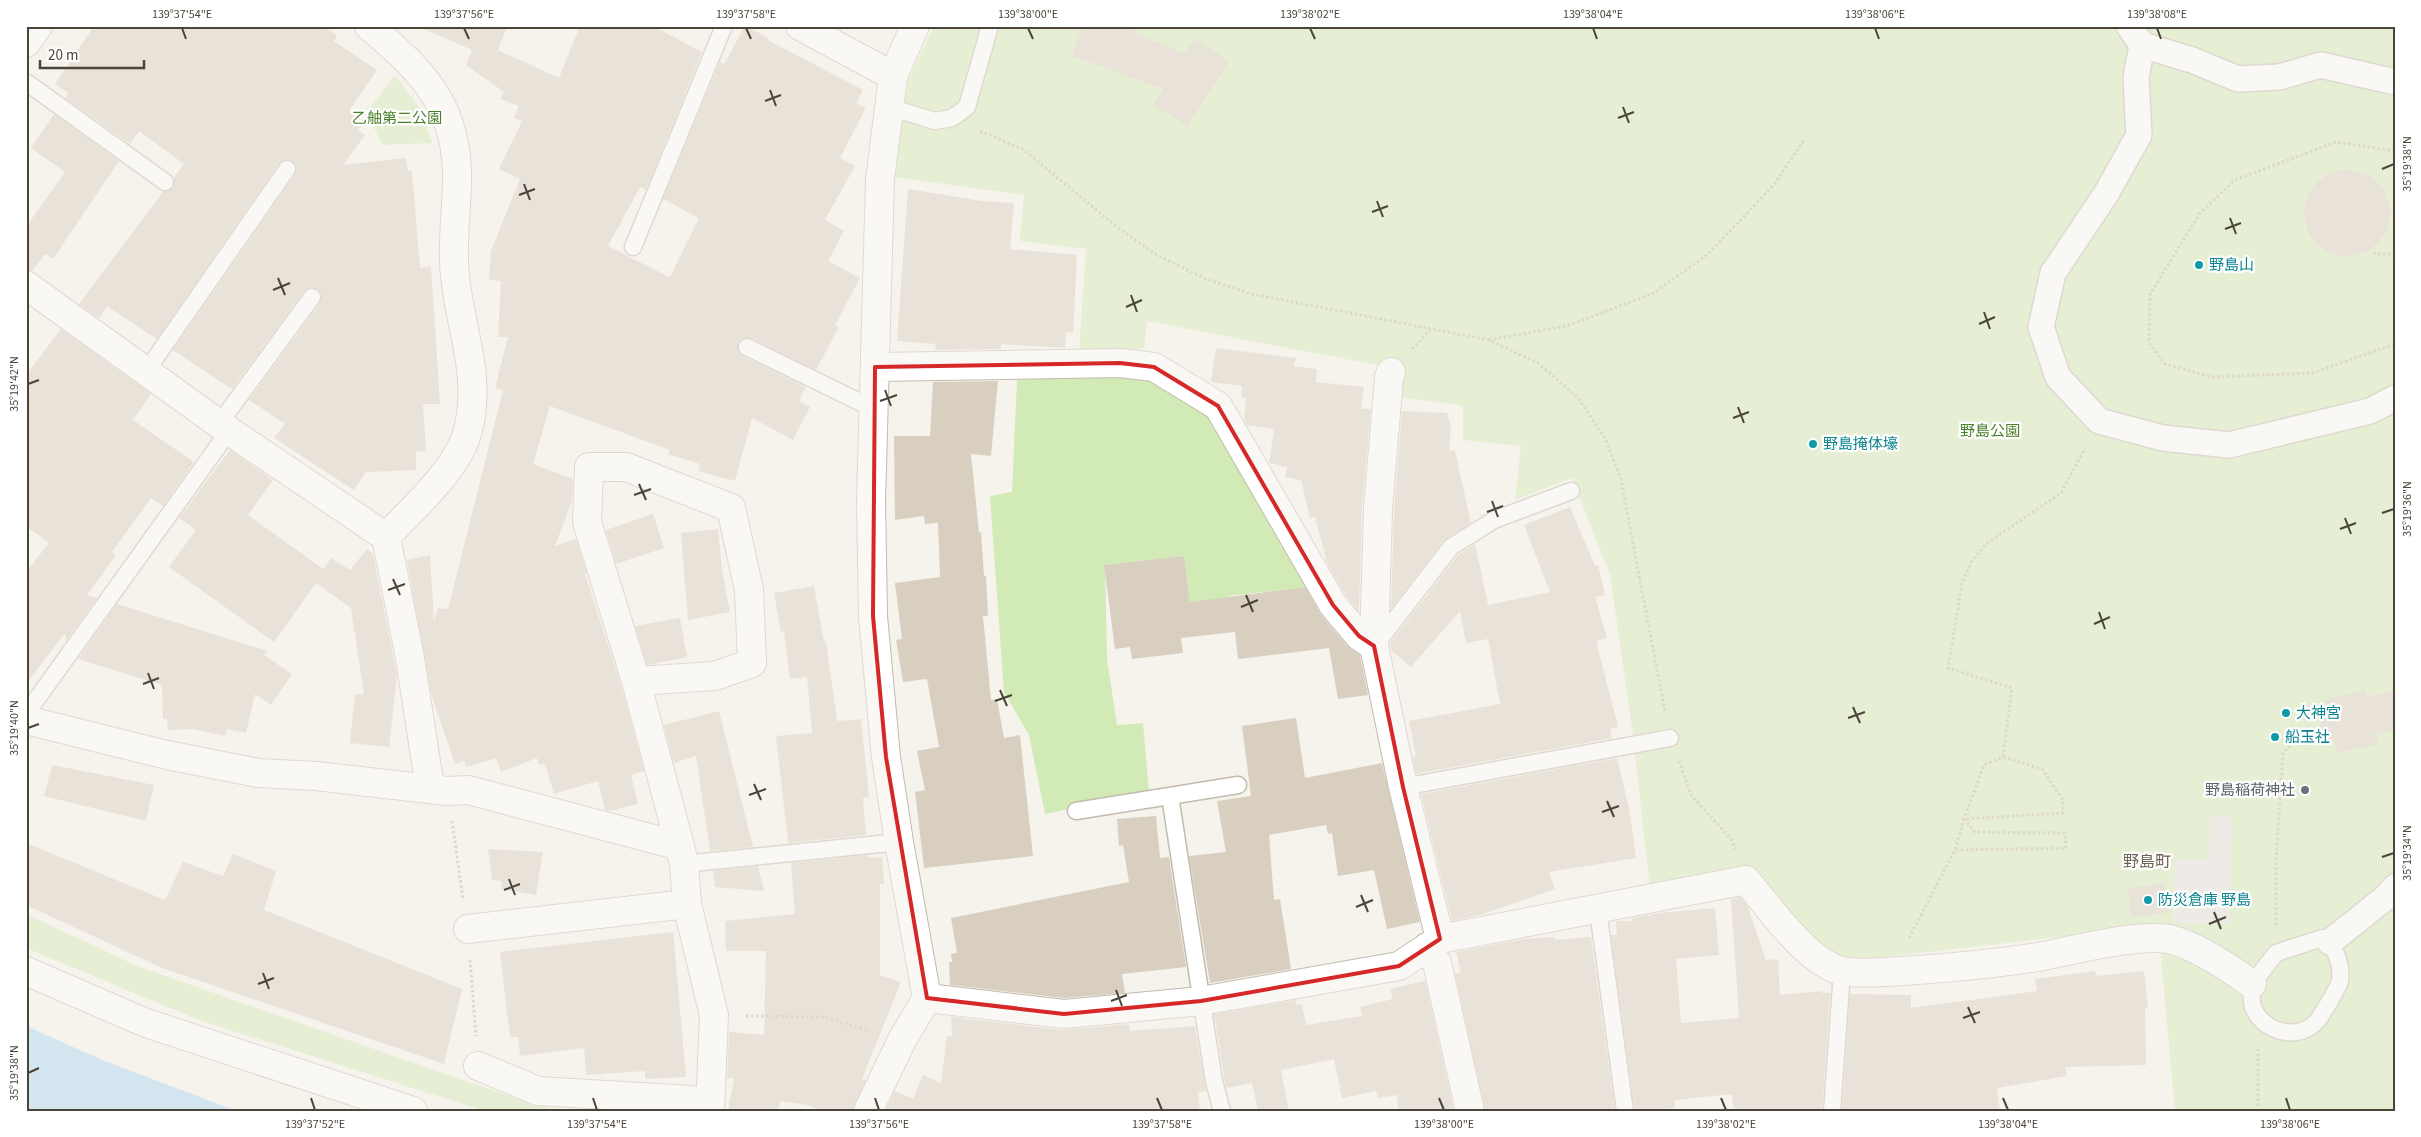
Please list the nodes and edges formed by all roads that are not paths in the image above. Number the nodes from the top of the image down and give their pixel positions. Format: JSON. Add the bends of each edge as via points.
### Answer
{"nodes":[{"id":1,"x":38,"y":26,"type":"edge"},
{"id":2,"x":369,"y":26,"type":"edge"},
{"id":3,"x":724,"y":26,"type":"edge"},
{"id":4,"x":800,"y":26,"type":"edge"},
{"id":5,"x":915,"y":26,"type":"edge"},
{"id":6,"x":990,"y":26,"type":"edge"},
{"id":7,"x":2135,"y":36,"type":"edge"},
{"id":8,"x":26,"y":43,"type":"edge"},
{"id":9,"x":893,"y":76,"type":"junction"},
{"id":10,"x":26,"y":82,"type":"edge"},
{"id":11,"x":2395,"y":82,"type":"edge"},
{"id":12,"x":889,"y":107,"type":"junction"},
{"id":13,"x":287,"y":169,"type":"dead end"},
{"id":14,"x":165,"y":182,"type":"dead end"},
{"id":15,"x":633,"y":246,"type":"dead end"},
{"id":16,"x":26,"y":285,"type":"edge"},
{"id":17,"x":312,"y":297,"type":"dead end"},
{"id":18,"x":747,"y":346,"type":"dead end"},
{"id":19,"x":875,"y":367,"type":"junction"},
{"id":20,"x":146,"y":370,"type":"junction"},
{"id":21,"x":1391,"y":372,"type":"dead end"},
{"id":22,"x":2395,"y":398,"type":"edge"},
{"id":23,"x":872,"y":408,"type":"junction"},
{"id":24,"x":224,"y":428,"type":"junction"},
{"id":25,"x":1571,"y":491,"type":"dead end"},
{"id":26,"x":386,"y":537,"type":"junction"},
{"id":27,"x":1374,"y":646,"type":"junction"},
{"id":28,"x":636,"y":681,"type":"junction"},
{"id":29,"x":26,"y":714,"type":"edge"},
{"id":30,"x":26,"y":720,"type":"edge"},
{"id":31,"x":1670,"y":738,"type":"road end"},
{"id":32,"x":1238,"y":785,"type":"dead end"},
{"id":33,"x":1402,"y":787,"type":"junction"},
{"id":34,"x":430,"y":788,"type":"junction"},
{"id":35,"x":1170,"y":796,"type":"junction"},
{"id":36,"x":1076,"y":811,"type":"dead end"},
{"id":37,"x":899,"y":842,"type":"junction"},
{"id":38,"x":682,"y":855,"type":"junction"},
{"id":39,"x":2395,"y":887,"type":"edge"},
{"id":40,"x":687,"y":904,"type":"junction"},
{"id":41,"x":1598,"y":910,"type":"junction"},
{"id":42,"x":468,"y":929,"type":"dead end"},
{"id":43,"x":2330,"y":942,"type":"junction"},
{"id":44,"x":1434,"y":943,"type":"junction"},
{"id":45,"x":26,"y":971,"type":"edge"},
{"id":46,"x":1842,"y":971,"type":"junction"},
{"id":47,"x":2252,"y":984,"type":"junction"},
{"id":48,"x":927,"y":998,"type":"junction"},
{"id":49,"x":1201,"y":1001,"type":"junction"},
{"id":50,"x":478,"y":1066,"type":"dead end"},
{"id":51,"x":413,"y":1111,"type":"edge"},
{"id":52,"x":710,"y":1111,"type":"edge"},
{"id":53,"x":868,"y":1111,"type":"edge"},
{"id":54,"x":1222,"y":1111,"type":"edge"},
{"id":55,"x":1470,"y":1111,"type":"edge"},
{"id":56,"x":1625,"y":1111,"type":"edge"},
{"id":57,"x":1832,"y":1111,"type":"edge"}],
"edges":[{"from":1,"to":8,"type":"street"},
{"from":2,"to":26,"type":"street","via":[[414,65],[449,123],[458,160],[454,264],[461,320],[472,360],[473,384],[468,431],[454,460]]},
{"from":3,"to":15,"type":"lane"},
{"from":4,"to":9,"type":"street"},
{"from":5,"to":9,"type":"street"},
{"from":6,"to":12,"type":"lane","via":[[967,107],[952,118],[935,121]]},
{"from":7,"to":11,"type":"street","via":[[2238,79],[2279,77],[2321,65]]},
{"from":7,"to":22,"type":"street","via":[[2139,135],[2106,194],[2053,273],[2040,327],[2058,377],[2099,421],[2163,438],[2228,445],[2370,411]]},
{"from":9,"to":12,"type":"street"},
{"from":10,"to":14,"type":"lane"},
{"from":12,"to":19,"type":"street","via":[[880,180]]},
{"from":13,"to":20,"type":"lane"},
{"from":16,"to":20,"type":"street"},
{"from":17,"to":24,"type":"lane"},
{"from":18,"to":23,"type":"lane"},
{"from":19,"to":23,"type":"street"},
{"from":19,"to":27,"type":"street","via":[[1120,363],[1154,367],[1190,387],[1218,406],[1333,605],[1359,636]]},
{"from":20,"to":24,"type":"street"},
{"from":21,"to":27,"type":"street","via":[[1378,509]]},
{"from":23,"to":37,"type":"street","via":[[872,616],[886,757]]},
{"from":24,"to":26,"type":"street"},
{"from":24,"to":29,"type":"lane"},
{"from":25,"to":27,"type":"lane","via":[[1494,520],[1451,547]]},
{"from":26,"to":34,"type":"street","via":[[410,658]]},
{"from":27,"to":33,"type":"street"},
{"from":28,"to":28,"type":"street","via":[[587,522],[589,467],[626,467],[731,508],[749,590],[752,663],[715,676]]},
{"from":28,"to":38,"type":"street"},
{"from":30,"to":34,"type":"street","via":[[167,755],[258,773]]},
{"from":31,"to":33,"type":"lane"},
{"from":32,"to":35,"type":"lane"},
{"from":33,"to":44,"type":"street"},
{"from":34,"to":38,"type":"street","via":[[468,790]]},
{"from":35,"to":36,"type":"lane"},
{"from":35,"to":49,"type":"lane"},
{"from":37,"to":38,"type":"lane"},
{"from":37,"to":48,"type":"street"},
{"from":38,"to":40,"type":"street"},
{"from":39,"to":43,"type":"street"},
{"from":40,"to":42,"type":"street"},
{"from":40,"to":52,"type":"street","via":[[714,1016]]},
{"from":41,"to":44,"type":"street"},
{"from":41,"to":46,"type":"street","via":[[1746,880],[1790,933],[1820,959]]},
{"from":41,"to":56,"type":"lane"},
{"from":43,"to":47,"type":"lane","via":[[2322,938],[2276,953]]},
{"from":43,"to":47,"type":"lane","via":[[2339,964],[2340,982],[2316,1022],[2305,1029],[2292,1032],[2268,1026],[2253,1007]]},
{"from":44,"to":49,"type":"street","via":[[1399,966]]},
{"from":44,"to":55,"type":"street"},
{"from":45,"to":51,"type":"street","via":[[146,1023]]},
{"from":46,"to":47,"type":"street","via":[[1892,972],[1957,967],[2143,938],[2172,940],[2221,963]]},
{"from":46,"to":57,"type":"lane"},
{"from":48,"to":49,"type":"street","via":[[1064,1014]]},
{"from":48,"to":53,"type":"street","via":[[902,1040]]},
{"from":49,"to":54,"type":"lane"},
{"from":50,"to":52,"type":"street","via":[[538,1091],[692,1100]]}]}
